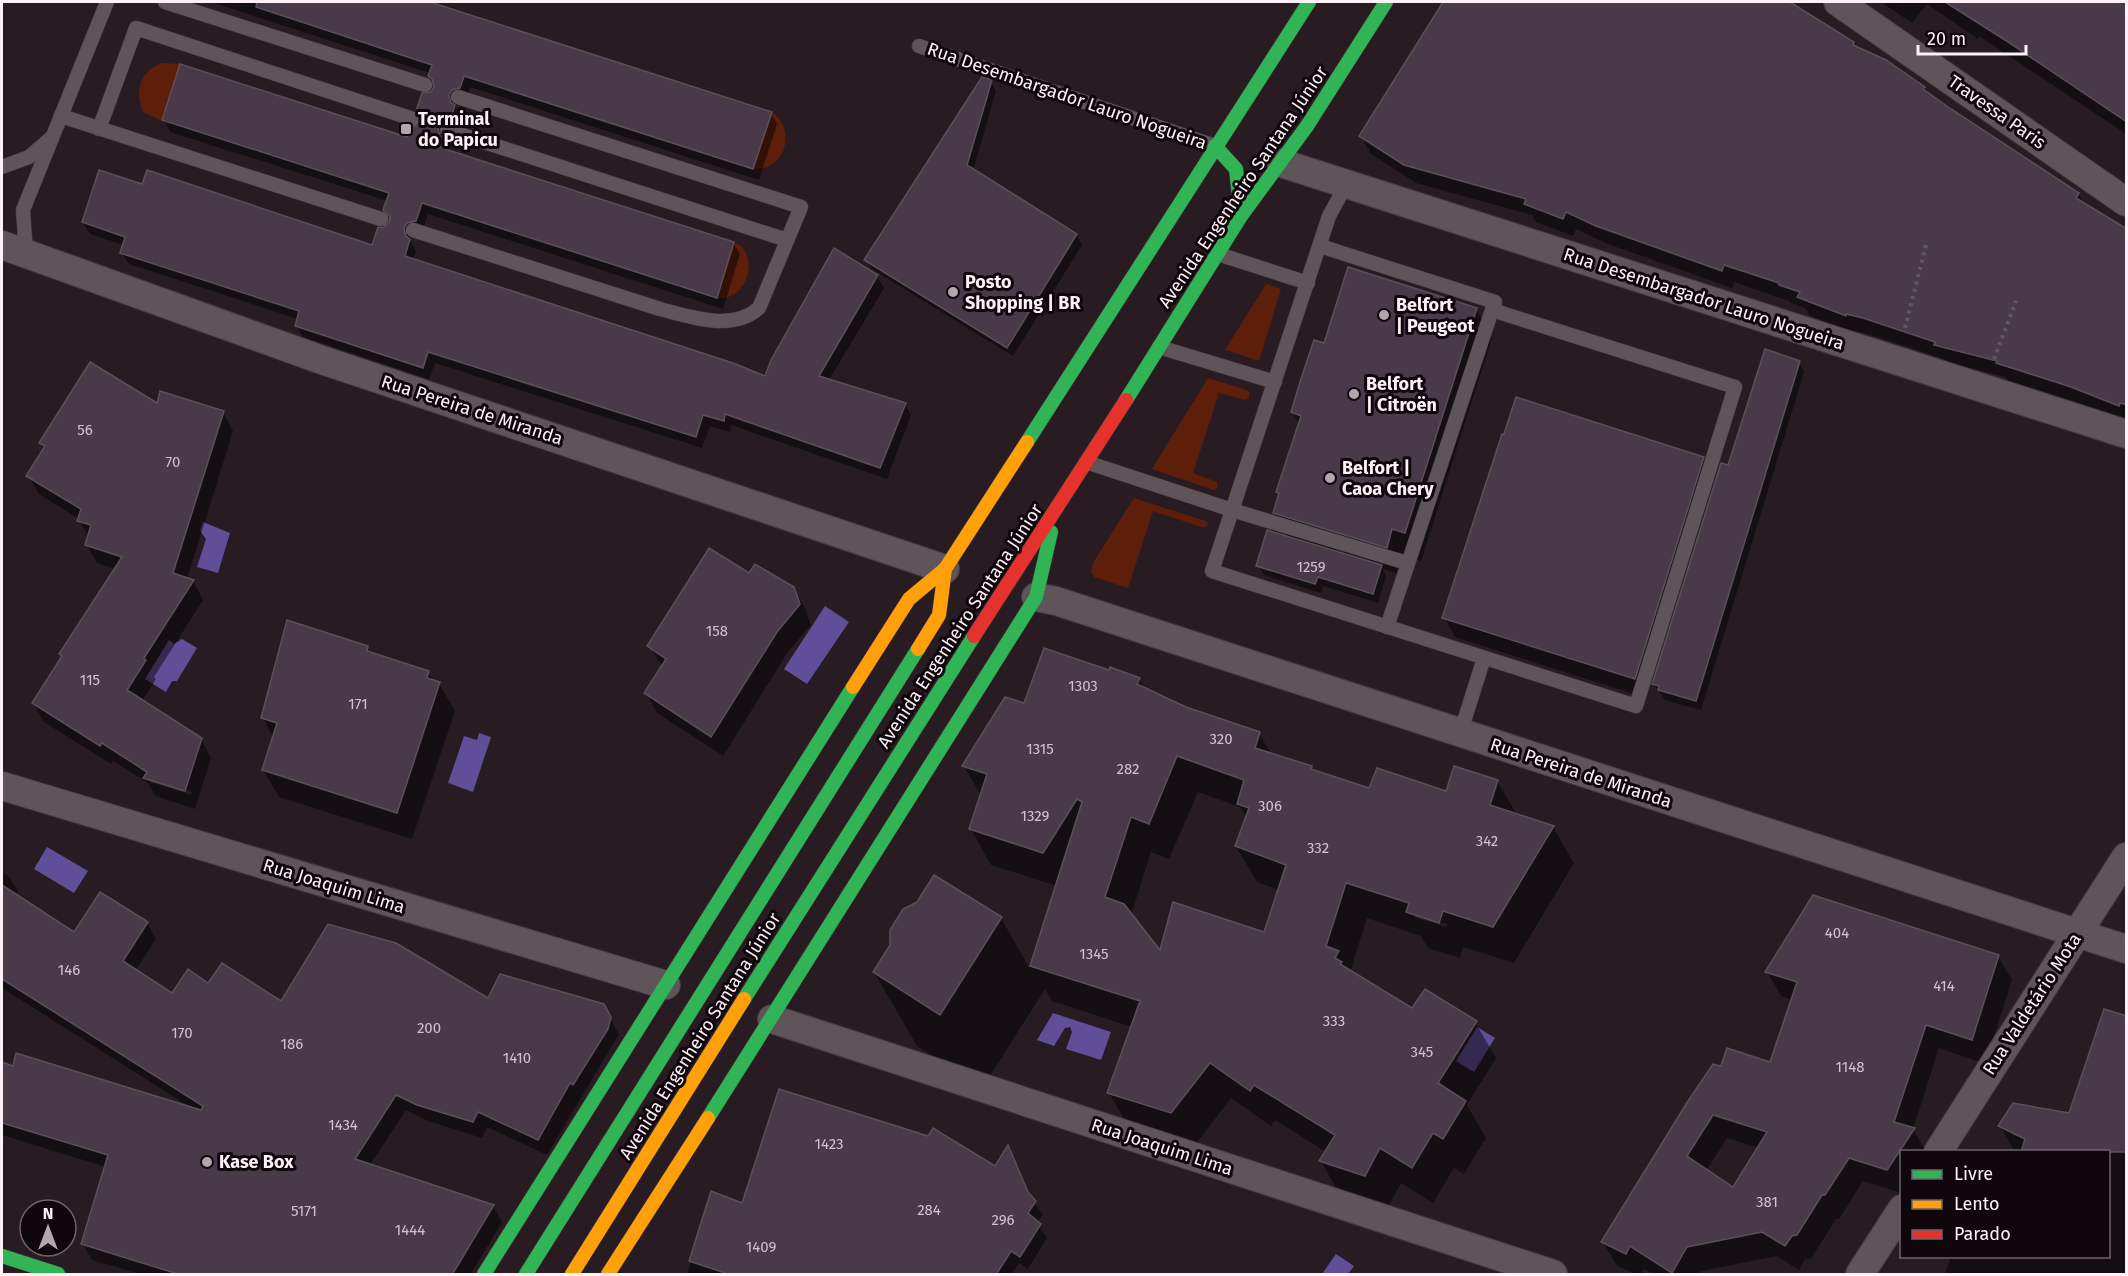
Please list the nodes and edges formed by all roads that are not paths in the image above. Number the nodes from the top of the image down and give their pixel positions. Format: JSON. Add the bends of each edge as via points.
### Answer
{"nodes":[{"id":1,"x":107,"y":2,"type":"edge"},
{"id":2,"x":165,"y":2,"type":"edge"},
{"id":3,"x":1309,"y":2,"type":"edge"},
{"id":4,"x":1386,"y":2,"type":"edge"},
{"id":5,"x":1838,"y":2,"type":"edge"},
{"id":6,"x":919,"y":46,"type":"dead end"},
{"id":7,"x":424,"y":85,"type":"dead end"},
{"id":8,"x":458,"y":97,"type":"dead end"},
{"id":9,"x":61,"y":116,"type":"junction"},
{"id":10,"x":413,"y":119,"type":"dead end"},
{"id":11,"x":99,"y":129,"type":"junction"},
{"id":12,"x":447,"y":130,"type":"dead end"},
{"id":13,"x":53,"y":137,"type":"junction"},
{"id":14,"x":1215,"y":146,"type":"junction"},
{"id":15,"x":1281,"y":163,"type":"junction"},
{"id":16,"x":2,"y":167,"type":"edge"},
{"id":17,"x":1346,"y":185,"type":"junction"},
{"id":18,"x":2127,"y":202,"type":"edge"},
{"id":19,"x":1241,"y":216,"type":"junction"},
{"id":20,"x":381,"y":219,"type":"dead end"},
{"id":21,"x":413,"y":230,"type":"dead end"},
{"id":22,"x":787,"y":240,"type":"junction"},
{"id":23,"x":1320,"y":246,"type":"junction"},
{"id":24,"x":14,"y":249,"type":"edge"},
{"id":25,"x":1217,"y":254,"type":"junction"},
{"id":26,"x":1308,"y":283,"type":"junction"},
{"id":27,"x":1492,"y":310,"type":"junction"},
{"id":28,"x":1159,"y":347,"type":"junction"},
{"id":29,"x":1275,"y":382,"type":"junction"},
{"id":30,"x":2127,"y":434,"type":"edge"},
{"id":31,"x":1086,"y":462,"type":"junction"},
{"id":32,"x":1057,"y":509,"type":"junction"},
{"id":33,"x":1232,"y":510,"type":"junction"},
{"id":34,"x":1407,"y":563,"type":"junction"},
{"id":35,"x":945,"y":569,"type":"junction"},
{"id":36,"x":1036,"y":597,"type":"junction"},
{"id":37,"x":1387,"y":627,"type":"junction"},
{"id":38,"x":1484,"y":658,"type":"junction"},
{"id":39,"x":1460,"y":734,"type":"junction"},
{"id":40,"x":2,"y":786,"type":"edge"},
{"id":41,"x":2127,"y":857,"type":"edge"},
{"id":42,"x":2077,"y":934,"type":"junction"},
{"id":43,"x":2127,"y":949,"type":"edge"},
{"id":44,"x":666,"y":985,"type":"junction"},
{"id":45,"x":772,"y":1019,"type":"junction"},
{"id":46,"x":1939,"y":1150,"type":"edge"},
{"id":47,"x":1900,"y":1212,"type":"edge"},
{"id":48,"x":2,"y":1256,"type":"edge"},
{"id":49,"x":58,"y":1275,"type":"edge"},
{"id":50,"x":484,"y":1275,"type":"edge"},
{"id":51,"x":526,"y":1275,"type":"edge"},
{"id":52,"x":572,"y":1275,"type":"edge"},
{"id":53,"x":608,"y":1275,"type":"edge"},
{"id":54,"x":1553,"y":1275,"type":"edge"},
{"id":55,"x":1860,"y":1275,"type":"edge"}],
"edges":[{"from":1,"to":9,"type":"lane"},
{"from":2,"to":7,"type":"lane"},
{"from":3,"to":14,"type":"main road","name":"Avenida Engenheiro Santana Júnior"},
{"from":4,"to":15,"type":"main road","name":"Avenida Engenheiro Santana Júnior"},
{"from":5,"to":18,"type":"street","name":"Travessa Paris"},
{"from":6,"to":14,"type":"lane","name":"Rua Desembargador Lauro Nogueira"},
{"from":8,"to":22,"type":"lane","via":[[801,207]]},
{"from":9,"to":11,"type":"lane"},
{"from":9,"to":13,"type":"lane"},
{"from":10,"to":11,"type":"lane","via":[[136,28]]},
{"from":11,"to":20,"type":"lane"},
{"from":12,"to":22,"type":"lane"},
{"from":13,"to":16,"type":"lane","via":[[29,157]]},
{"from":13,"to":24,"type":"lane","via":[[23,210]]},
{"from":14,"to":19,"type":"main road","via":[[1236,169]]},
{"from":14,"to":35,"type":"main road","name":"Avenida Engenheiro Santana Júnior"},
{"from":15,"to":17,"type":"street","name":"Rua Desembargador Lauro Nogueira"},
{"from":15,"to":19,"type":"main road","name":"Avenida Engenheiro Santana Júnior"},
{"from":17,"to":23,"type":"lane","via":[[1329,216]]},
{"from":17,"to":30,"type":"street","name":"Rua Desembargador Lauro Nogueira"},
{"from":19,"to":25,"type":"main road","name":"Avenida Engenheiro Santana Júnior"},
{"from":21,"to":22,"type":"lane","via":[[660,309],[720,321],[739,320],[759,308]]},
{"from":23,"to":26,"type":"lane"},
{"from":23,"to":27,"type":"lane","via":[[1495,302]]},
{"from":24,"to":35,"type":"street","name":"Rua Pereira de Miranda","via":[[322,360]]},
{"from":25,"to":26,"type":"lane"},
{"from":25,"to":28,"type":"main road","name":"Avenida Engenheiro Santana Júnior"},
{"from":26,"to":29,"type":"lane"},
{"from":27,"to":34,"type":"lane"},
{"from":27,"to":38,"type":"lane","via":[[1735,387],[1636,706]]},
{"from":28,"to":29,"type":"lane"},
{"from":28,"to":31,"type":"main road","name":"Avenida Engenheiro Santana Júnior"},
{"from":29,"to":33,"type":"lane"},
{"from":31,"to":32,"type":"main road","name":"Avenida Engenheiro Santana Júnior"},
{"from":31,"to":33,"type":"lane"},
{"from":32,"to":36,"type":"main road"},
{"from":32,"to":52,"type":"main road","name":"Avenida Engenheiro Santana Júnior"},
{"from":33,"to":34,"type":"lane"},
{"from":33,"to":37,"type":"lane","via":[[1212,571]]},
{"from":34,"to":37,"type":"lane"},
{"from":35,"to":44,"type":"main road","via":[[909,599]]},
{"from":35,"to":51,"type":"main road","name":"Avenida Engenheiro Santana Júnior","via":[[939,615]]},
{"from":36,"to":39,"type":"street","name":"Rua Pereira de Miranda"},
{"from":36,"to":45,"type":"main road"},
{"from":37,"to":38,"type":"lane"},
{"from":38,"to":39,"type":"lane"},
{"from":39,"to":42,"type":"street","name":"Rua Pereira de Miranda"},
{"from":40,"to":44,"type":"street","name":"Rua Joaquim Lima"},
{"from":41,"to":42,"type":"street","name":"Rua Valdetário Mota"},
{"from":42,"to":43,"type":"street","name":"Rua Pereira de Miranda"},
{"from":42,"to":46,"type":"street","name":"Rua Valdetário Mota"},
{"from":44,"to":50,"type":"main road"},
{"from":45,"to":53,"type":"main road"},
{"from":45,"to":54,"type":"street","name":"Rua Joaquim Lima"},
{"from":47,"to":55,"type":"street"},
{"from":48,"to":49,"type":"main road"}]}
